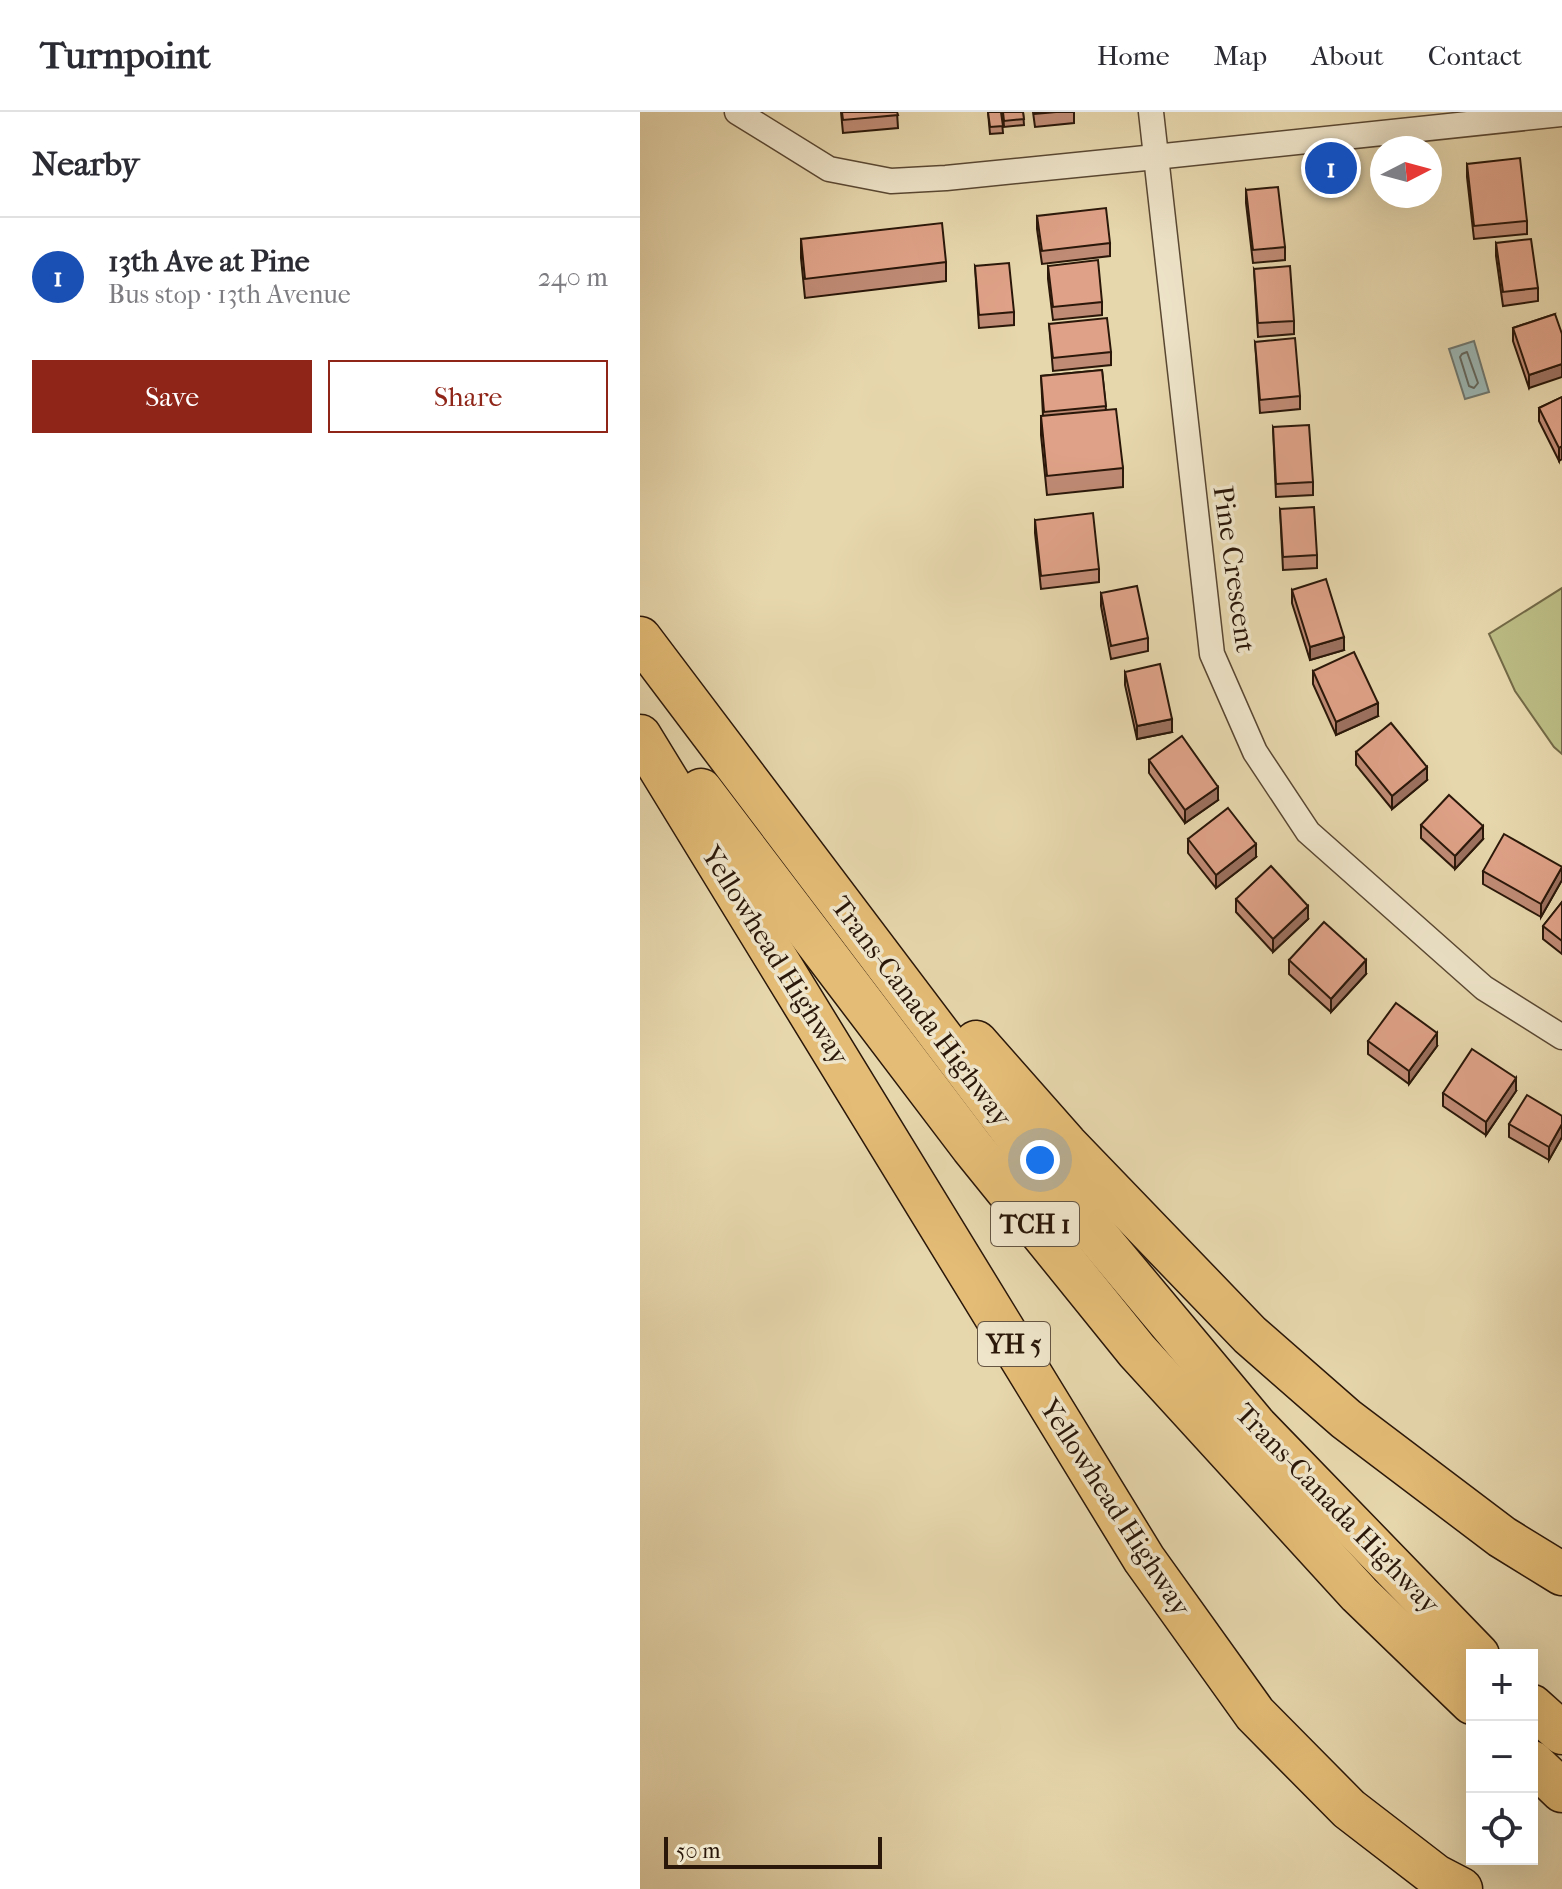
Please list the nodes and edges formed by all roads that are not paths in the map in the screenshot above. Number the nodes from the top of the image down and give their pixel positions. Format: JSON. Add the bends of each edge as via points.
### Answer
{"nodes":[{"id":1,"x":737,"y":112,"type":"edge"},
{"id":2,"x":1151,"y":112,"type":"edge"},
{"id":3,"x":1562,"y":114,"type":"edge"},
{"id":4,"x":1156,"y":157,"type":"junction"},
{"id":5,"x":640,"y":638,"type":"edge"},
{"id":6,"x":640,"y":709,"type":"edge"},
{"id":7,"x":640,"y":736,"type":"edge"},
{"id":8,"x":756,"y":792,"type":"junction"},
{"id":9,"x":1562,"y":1037,"type":"edge"},
{"id":10,"x":1562,"y":1574,"type":"edge"},
{"id":11,"x":1472,"y":1649,"type":"edge"},
{"id":12,"x":1466,"y":1697,"type":"edge"},
{"id":13,"x":1538,"y":1711,"type":"edge"},
{"id":14,"x":1562,"y":1733,"type":"edge"},
{"id":15,"x":1538,"y":1768,"type":"edge"},
{"id":16,"x":1562,"y":1791,"type":"edge"},
{"id":17,"x":1461,"y":1889,"type":"edge"}],
"edges":[{"from":1,"to":4,"type":"street","via":[[829,169],[891,181]]},
{"from":2,"to":4,"type":"street","name":"Pine Crescent"},
{"from":3,"to":4,"type":"street"},
{"from":4,"to":9,"type":"street","name":"Pine Crescent","via":[[1212,654],[1255,752],[1308,832],[1484,988]]},
{"from":5,"to":8,"type":"highway","name":"Trans-Canada Highway","number":"TCH 1"},
{"from":6,"to":12,"type":"highway","name":"Trans-Canada Highway","number":"TCH 1","via":[[972,1147],[1137,1351],[1359,1594]]},
{"from":7,"to":17,"type":"highway","name":"Yellowhead Highway","number":"YH 5","via":[[1144,1559],[1255,1714],[1349,1809]]},
{"from":8,"to":10,"type":"highway","via":[[1066,1144],[1250,1335],[1346,1419],[1502,1537]]},
{"from":8,"to":11,"type":"highway","name":"Trans-Canada Highway","number":"TCH 1","via":[[1038,1165],[1256,1426]]},
{"from":13,"to":14,"type":"highway"},
{"from":15,"to":16,"type":"highway"}]}
